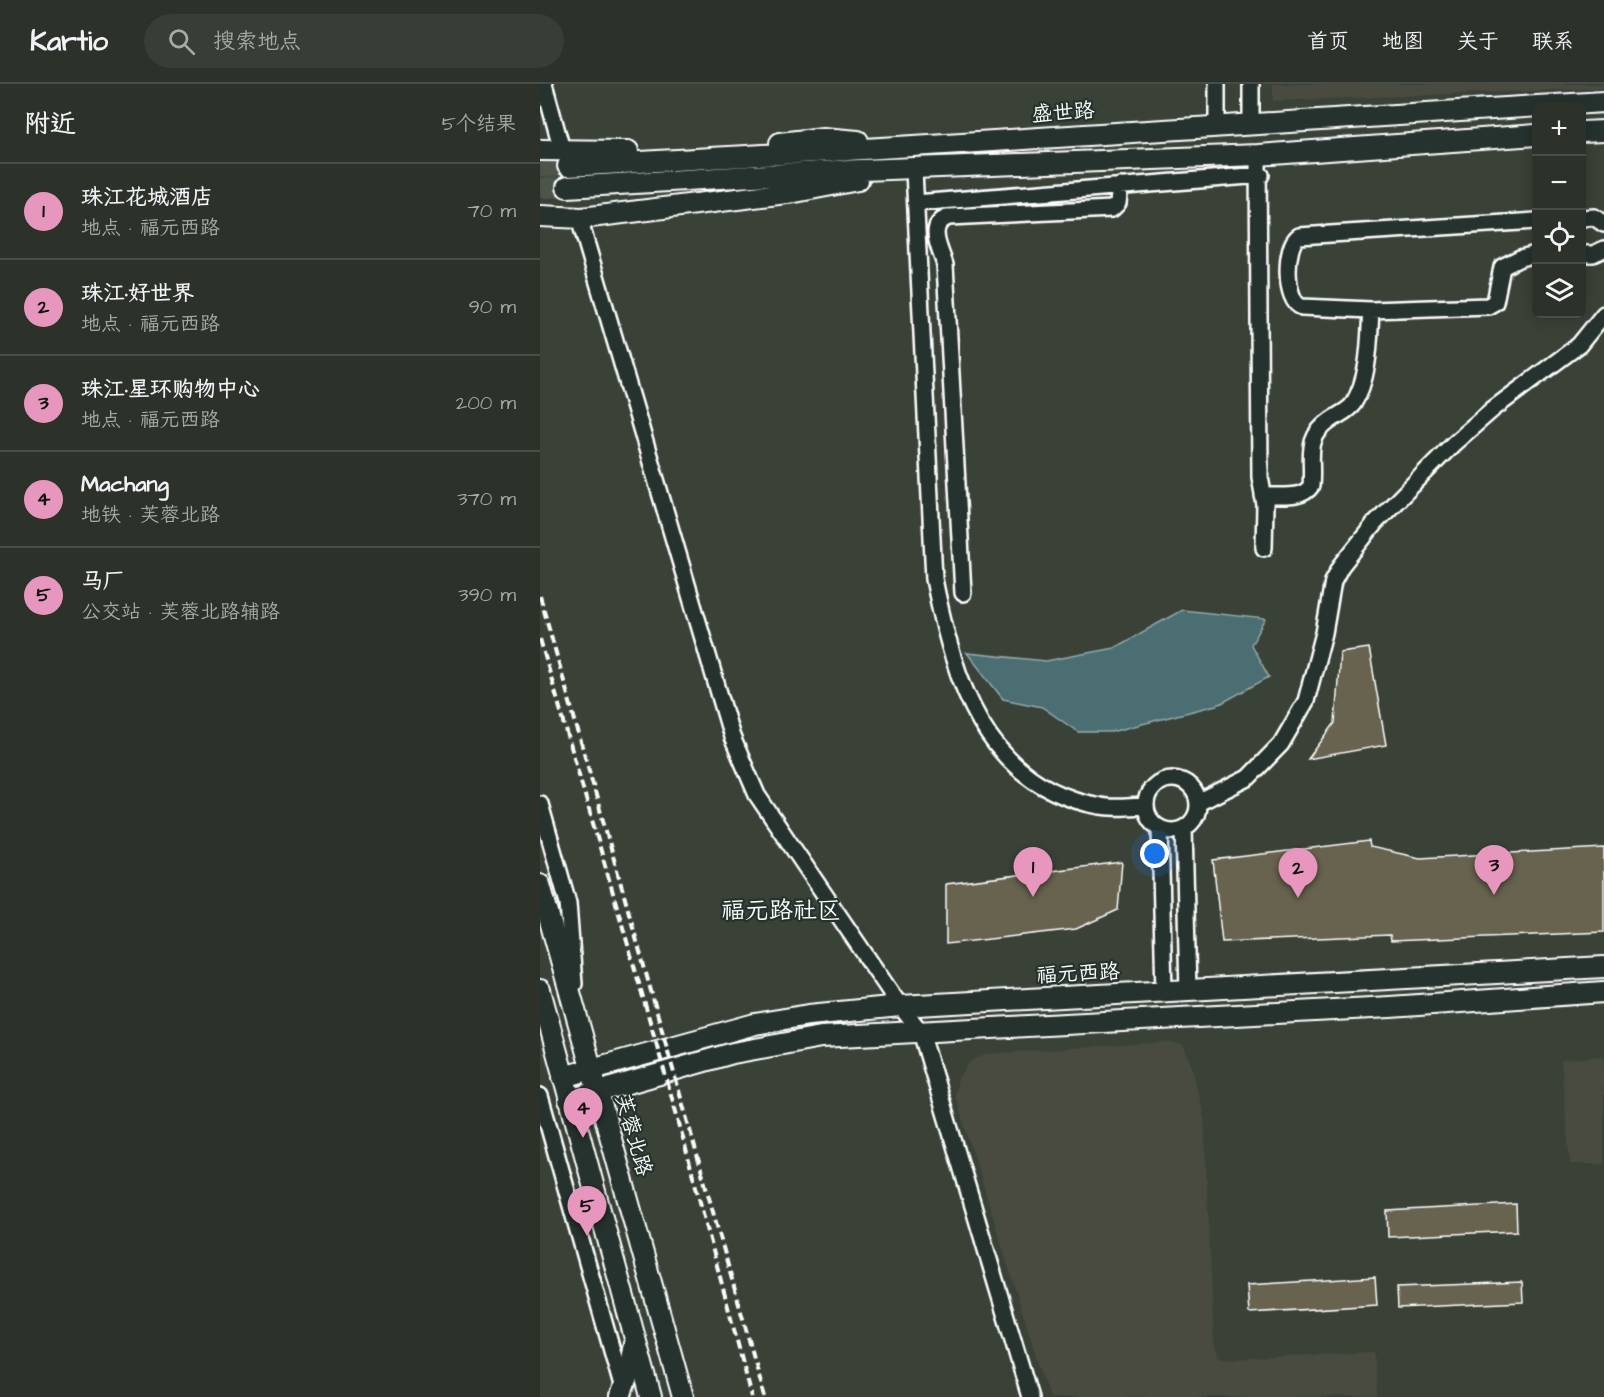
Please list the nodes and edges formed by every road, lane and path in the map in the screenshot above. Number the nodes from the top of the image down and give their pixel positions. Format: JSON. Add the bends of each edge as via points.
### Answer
{"nodes":[{"id":1,"x":544,"y":84,"type":"edge"},
{"id":2,"x":1217,"y":84,"type":"edge"},
{"id":3,"x":1251,"y":84,"type":"edge"},
{"id":4,"x":1604,"y":102,"type":"edge"},
{"id":5,"x":1251,"y":123,"type":"junction"},
{"id":6,"x":1217,"y":125,"type":"junction"},
{"id":7,"x":1604,"y":131,"type":"edge"},
{"id":8,"x":1586,"y":132,"type":"edge"},
{"id":9,"x":1532,"y":135,"type":"edge"},
{"id":10,"x":540,"y":150,"type":"edge"},
{"id":11,"x":1258,"y":155,"type":"junction"},
{"id":12,"x":565,"y":158,"type":"junction"},
{"id":13,"x":914,"y":170,"type":"junction"},
{"id":14,"x":1261,"y":175,"type":"junction"},
{"id":15,"x":1120,"y":186,"type":"junction"},
{"id":16,"x":567,"y":187,"type":"tunnel mouth"},
{"id":17,"x":915,"y":202,"type":"junction"},
{"id":18,"x":540,"y":216,"type":"edge"},
{"id":19,"x":582,"y":218,"type":"junction"},
{"id":20,"x":1586,"y":218,"type":"edge"},
{"id":21,"x":1532,"y":220,"type":"edge"},
{"id":22,"x":1604,"y":224,"type":"edge"},
{"id":23,"x":1604,"y":249,"type":"edge"},
{"id":24,"x":1586,"y":254,"type":"edge"},
{"id":25,"x":1532,"y":255,"type":"edge"},
{"id":26,"x":1371,"y":310,"type":"junction"},
{"id":27,"x":1604,"y":314,"type":"edge"},
{"id":28,"x":1263,"y":496,"type":"junction"},
{"id":29,"x":1264,"y":548,"type":"dead end"},
{"id":30,"x":963,"y":593,"type":"dead end"},
{"id":31,"x":1198,"y":803,"type":"junction"},
{"id":32,"x":540,"y":804,"type":"edge"},
{"id":33,"x":1146,"y":806,"type":"junction"},
{"id":34,"x":1160,"y":828,"type":"junction"},
{"id":35,"x":1184,"y":828,"type":"junction"},
{"id":36,"x":540,"y":885,"type":"edge"},
{"id":37,"x":1604,"y":967,"type":"edge"},
{"id":38,"x":540,"y":990,"type":"edge"},
{"id":39,"x":1188,"y":992,"type":"junction"},
{"id":40,"x":1604,"y":992,"type":"edge"},
{"id":41,"x":1164,"y":993,"type":"junction"},
{"id":42,"x":900,"y":1006,"type":"junction"},
{"id":43,"x":576,"y":1017,"type":"junction"},
{"id":44,"x":921,"y":1032,"type":"junction"},
{"id":45,"x":591,"y":1069,"type":"junction"},
{"id":46,"x":563,"y":1077,"type":"junction"},
{"id":47,"x":597,"y":1092,"type":"junction"},
{"id":48,"x":540,"y":1096,"type":"edge"},
{"id":49,"x":569,"y":1100,"type":"junction"},
{"id":50,"x":635,"y":1339,"type":"junction"},
{"id":51,"x":683,"y":1394,"type":"edge"},
{"id":52,"x":623,"y":1395,"type":"edge"},
{"id":53,"x":651,"y":1397,"type":"edge"},
{"id":54,"x":1030,"y":1397,"type":"edge"}],
"edges":[{"from":1,"to":12,"type":"street"},
{"from":2,"to":6,"type":"street"},
{"from":3,"to":5,"type":"street"},
{"from":4,"to":5,"type":"main road","name":"盛世路"},
{"from":5,"to":6,"type":"main road","name":"盛世路"},
{"from":6,"to":12,"type":"main road","name":"盛世路","via":[[920,147]]},
{"from":7,"to":8,"type":"main road"},
{"from":9,"to":11,"type":"main road"},
{"from":10,"to":12,"type":"main road","name":"盛世路"},
{"from":11,"to":13,"type":"main road"},
{"from":11,"to":14,"type":"street"},
{"from":13,"to":16,"type":"main road"},
{"from":13,"to":17,"type":"street"},
{"from":13,"to":19,"type":"main road","via":[[795,192]]},
{"from":14,"to":15,"type":"street"},
{"from":14,"to":28,"type":"street"},
{"from":15,"to":17,"type":"street"},
{"from":15,"to":30,"type":"street","via":[[1118,203],[1112,208],[949,217],[938,225],[937,249],[945,265]]},
{"from":17,"to":33,"type":"street","via":[[934,579],[958,677],[974,712],[1004,754],[1040,786],[1102,807]]},
{"from":18,"to":19,"type":"main road"},
{"from":19,"to":42,"type":"street","via":[[732,737],[757,795]]},
{"from":20,"to":22,"type":"street"},
{"from":21,"to":26,"type":"street","via":[[1299,236],[1293,240],[1289,248],[1289,291],[1296,305]]},
{"from":23,"to":24,"type":"street"},
{"from":25,"to":26,"type":"street","via":[[1502,267],[1495,302],[1488,306]]},
{"from":26,"to":28,"type":"street","via":[[1364,375],[1350,408],[1322,426],[1313,438],[1311,486],[1295,495]]},
{"from":27,"to":31,"type":"street","via":[[1579,345],[1470,430],[1375,523],[1333,581],[1306,701],[1281,744],[1248,778]]},
{"from":28,"to":29,"type":"street"},
{"from":31,"to":33,"type":"street","via":[[1189,786],[1170,779],[1153,788]]},
{"from":31,"to":35,"type":"street","via":[[1197,813]]},
{"from":32,"to":43,"type":"street","via":[[568,903]]},
{"from":33,"to":34,"type":"street","via":[[1153,823]]},
{"from":34,"to":35,"type":"street"},
{"from":34,"to":41,"type":"street"},
{"from":35,"to":39,"type":"street"},
{"from":36,"to":43,"type":"main road","name":"芙蓉北路"},
{"from":37,"to":39,"type":"main road","name":"福元西路"},
{"from":38,"to":46,"type":"main road"},
{"from":39,"to":41,"type":"main road","name":"福元西路"},
{"from":40,"to":44,"type":"main road"},
{"from":41,"to":42,"type":"main road","name":"福元西路"},
{"from":42,"to":44,"type":"street"},
{"from":42,"to":45,"type":"main road","name":"福元西路","via":[[746,1026]]},
{"from":43,"to":45,"type":"main road","name":"芙蓉北路"},
{"from":44,"to":47,"type":"main road","via":[[771,1044]]},
{"from":44,"to":54,"type":"street"},
{"from":45,"to":46,"type":"main road","name":"福元西路"},
{"from":45,"to":47,"type":"main road","name":"芙蓉北路"},
{"from":46,"to":49,"type":"main road"},
{"from":47,"to":49,"type":"main road"},
{"from":47,"to":51,"type":"main road","name":"芙蓉北路"},
{"from":48,"to":52,"type":"street"},
{"from":49,"to":50,"type":"main road"},
{"from":50,"to":52,"type":"main road"},
{"from":50,"to":53,"type":"main road"}]}
